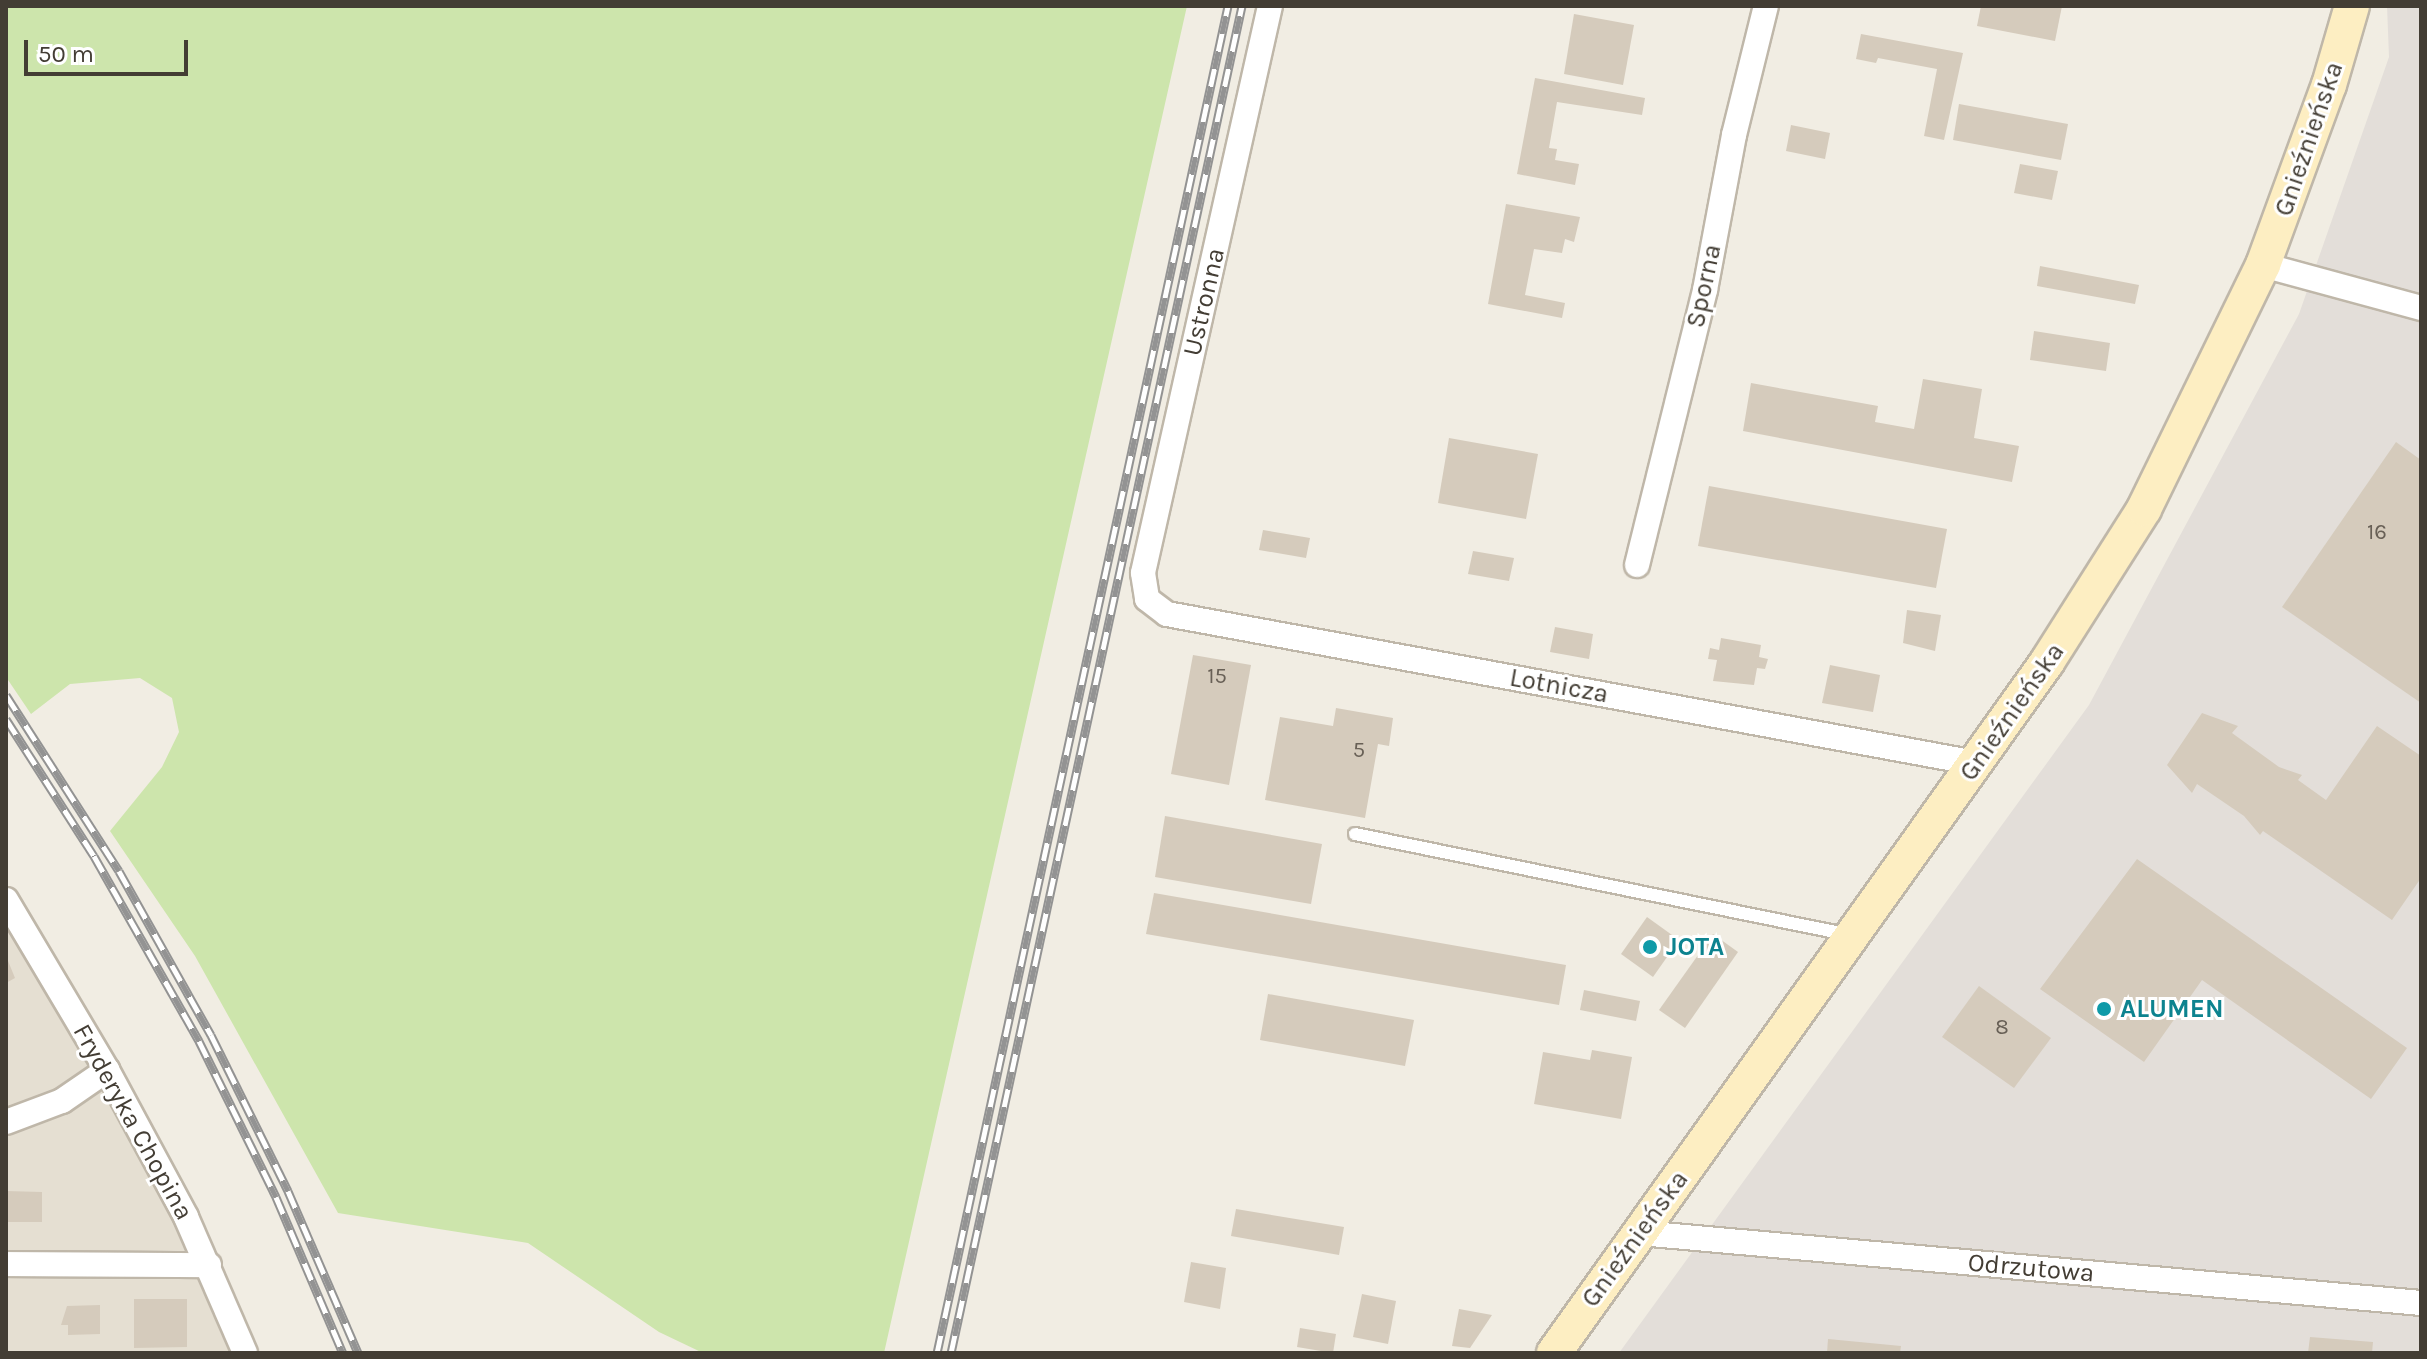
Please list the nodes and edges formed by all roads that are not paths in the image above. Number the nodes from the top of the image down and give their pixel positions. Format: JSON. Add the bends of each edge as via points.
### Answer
{"nodes":[{"id":1,"x":1270,"y":6,"type":"edge"},
{"id":2,"x":1766,"y":6,"type":"edge"},
{"id":3,"x":2352,"y":6,"type":"edge"},
{"id":4,"x":2263,"y":265,"type":"junction"},
{"id":5,"x":2421,"y":308,"type":"edge"},
{"id":6,"x":1637,"y":565,"type":"dead end"},
{"id":7,"x":1147,"y":599,"type":"joint"},
{"id":8,"x":1976,"y":763,"type":"junction"},
{"id":9,"x":1355,"y":834,"type":"dead end"},
{"id":10,"x":6,"y":900,"type":"edge"},
{"id":11,"x":1853,"y":936,"type":"junction"},
{"id":12,"x":107,"y":1070,"type":"junction"},
{"id":13,"x":6,"y":1122,"type":"edge"},
{"id":14,"x":1640,"y":1233,"type":"junction"},
{"id":15,"x":6,"y":1264,"type":"edge"},
{"id":16,"x":209,"y":1265,"type":"junction"},
{"id":17,"x":2421,"y":1303,"type":"edge"},
{"id":18,"x":245,"y":1353,"type":"edge"},
{"id":19,"x":1554,"y":1353,"type":"edge"}],
"edges":[{"from":1,"to":7,"type":"street","name":"Ustronna","via":[[1143,573]]},
{"from":2,"to":6,"type":"street","name":"Sporna","via":[[1734,135],[1705,290]]},
{"from":3,"to":4,"type":"main road","name":"Gnieźnieńska"},
{"from":4,"to":5,"type":"street"},
{"from":4,"to":8,"type":"main road","name":"Gnieźnieńska","via":[[2144,509]]},
{"from":7,"to":8,"type":"street","name":"Lotnicza","via":[[1167,614]]},
{"from":8,"to":11,"type":"main road","name":"Gnieźnieńska"},
{"from":9,"to":11,"type":"lane"},
{"from":10,"to":12,"type":"street","name":"Fryderyka Chopina"},
{"from":11,"to":14,"type":"main road","name":"Gnieźnieńska"},
{"from":12,"to":13,"type":"street","via":[[62,1101]]},
{"from":12,"to":16,"type":"street","name":"Fryderyka Chopina"},
{"from":14,"to":17,"type":"street","name":"Odrzutowa"},
{"from":14,"to":19,"type":"main road","name":"Gnieźnieńska"},
{"from":15,"to":16,"type":"street"},
{"from":16,"to":18,"type":"street","name":"Fryderyka Chopina"}]}
